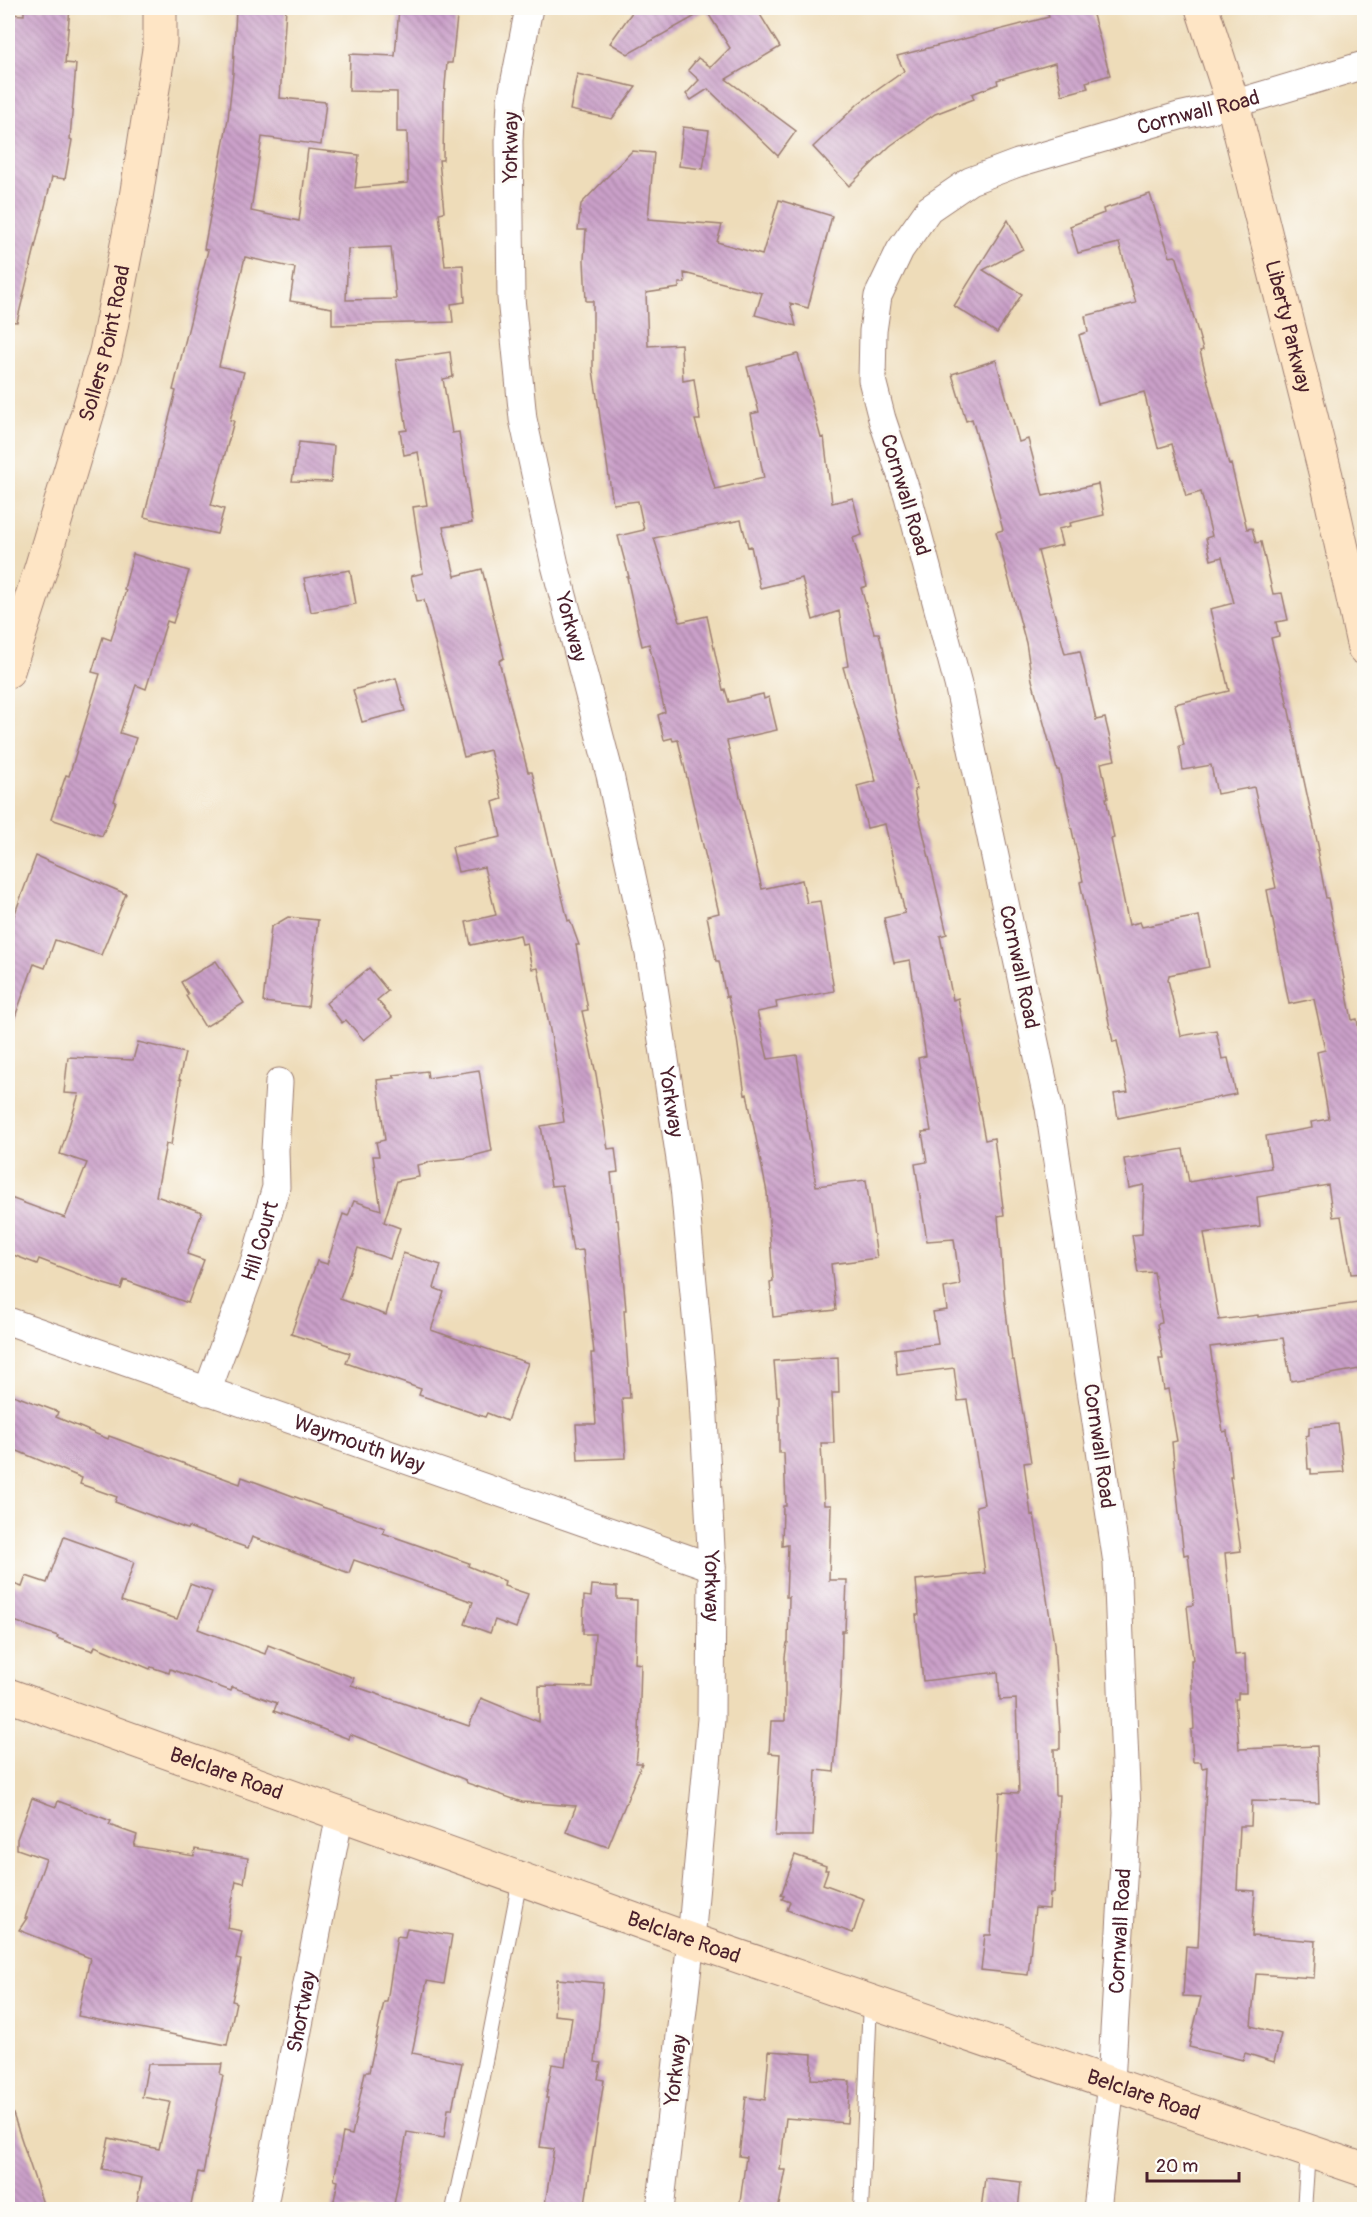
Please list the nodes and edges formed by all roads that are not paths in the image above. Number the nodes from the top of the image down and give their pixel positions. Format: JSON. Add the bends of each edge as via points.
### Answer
{"nodes":[{"id":1,"x":160,"y":8,"type":"edge"},
{"id":2,"x":529,"y":8,"type":"edge"},
{"id":3,"x":1202,"y":8,"type":"edge"},
{"id":4,"x":1365,"y":65,"type":"edge"},
{"id":5,"x":1233,"y":104,"type":"junction"},
{"id":6,"x":1365,"y":648,"type":"edge"},
{"id":7,"x":8,"y":671,"type":"edge"},
{"id":8,"x":279,"y":1082,"type":"dead end"},
{"id":9,"x":8,"y":1321,"type":"edge"},
{"id":10,"x":207,"y":1392,"type":"junction"},
{"id":11,"x":712,"y":1567,"type":"junction"},
{"id":12,"x":8,"y":1695,"type":"edge"},
{"id":13,"x":340,"y":1814,"type":"junction"},
{"id":14,"x":521,"y":1877,"type":"junction"},
{"id":15,"x":691,"y":1940,"type":"junction"},
{"id":16,"x":870,"y":2000,"type":"junction"},
{"id":17,"x":1111,"y":2082,"type":"junction"},
{"id":18,"x":1308,"y":2151,"type":"junction"},
{"id":19,"x":1365,"y":2170,"type":"edge"},
{"id":20,"x":262,"y":2210,"type":"edge"},
{"id":21,"x":453,"y":2210,"type":"edge"},
{"id":22,"x":660,"y":2210,"type":"edge"},
{"id":23,"x":861,"y":2210,"type":"edge"},
{"id":24,"x":1097,"y":2210,"type":"edge"},
{"id":25,"x":1304,"y":2210,"type":"edge"}],
"edges":[{"from":1,"to":7,"type":"street","name":"Sollers Point Road","via":[[160,43],[148,123],[106,352]]},
{"from":2,"to":11,"type":"street","name":"Yorkway","via":[[512,100],[509,141],[512,298],[523,419],[555,565],[610,775],[649,954],[684,1186],[702,1380]]},
{"from":3,"to":5,"type":"street","name":"Liberty Parkway"},
{"from":4,"to":5,"type":"street","name":"Cornwall Road"},
{"from":5,"to":6,"type":"street","name":"Liberty Parkway"},
{"from":5,"to":17,"type":"street","name":"Cornwall Road","via":[[1167,119],[970,181],[929,209],[900,250],[878,296],[873,331],[872,380],[908,496],[958,684],[1049,1108],[1117,1563],[1127,1813]]},
{"from":8,"to":10,"type":"street","name":"Hill Court","via":[[276,1187],[253,1266]]},
{"from":9,"to":10,"type":"street","name":"Waymouth Way"},
{"from":10,"to":11,"type":"street","name":"Waymouth Way"},
{"from":11,"to":15,"type":"street","name":"Yorkway","via":[[711,1719]]},
{"from":12,"to":13,"type":"street","name":"Belclare Road"},
{"from":13,"to":14,"type":"street","name":"Belclare Road"},
{"from":13,"to":20,"type":"street","name":"Shortway"},
{"from":14,"to":15,"type":"street","name":"Belclare Road"},
{"from":14,"to":21,"type":"lane"},
{"from":15,"to":16,"type":"street","name":"Belclare Road"},
{"from":15,"to":22,"type":"street","name":"Yorkway"},
{"from":16,"to":17,"type":"street","name":"Belclare Road"},
{"from":16,"to":23,"type":"lane"},
{"from":17,"to":18,"type":"street","name":"Belclare Road"},
{"from":17,"to":24,"type":"street","name":"Cornwall Road"},
{"from":18,"to":19,"type":"street","name":"Belclare Road"},
{"from":18,"to":25,"type":"lane"}]}
